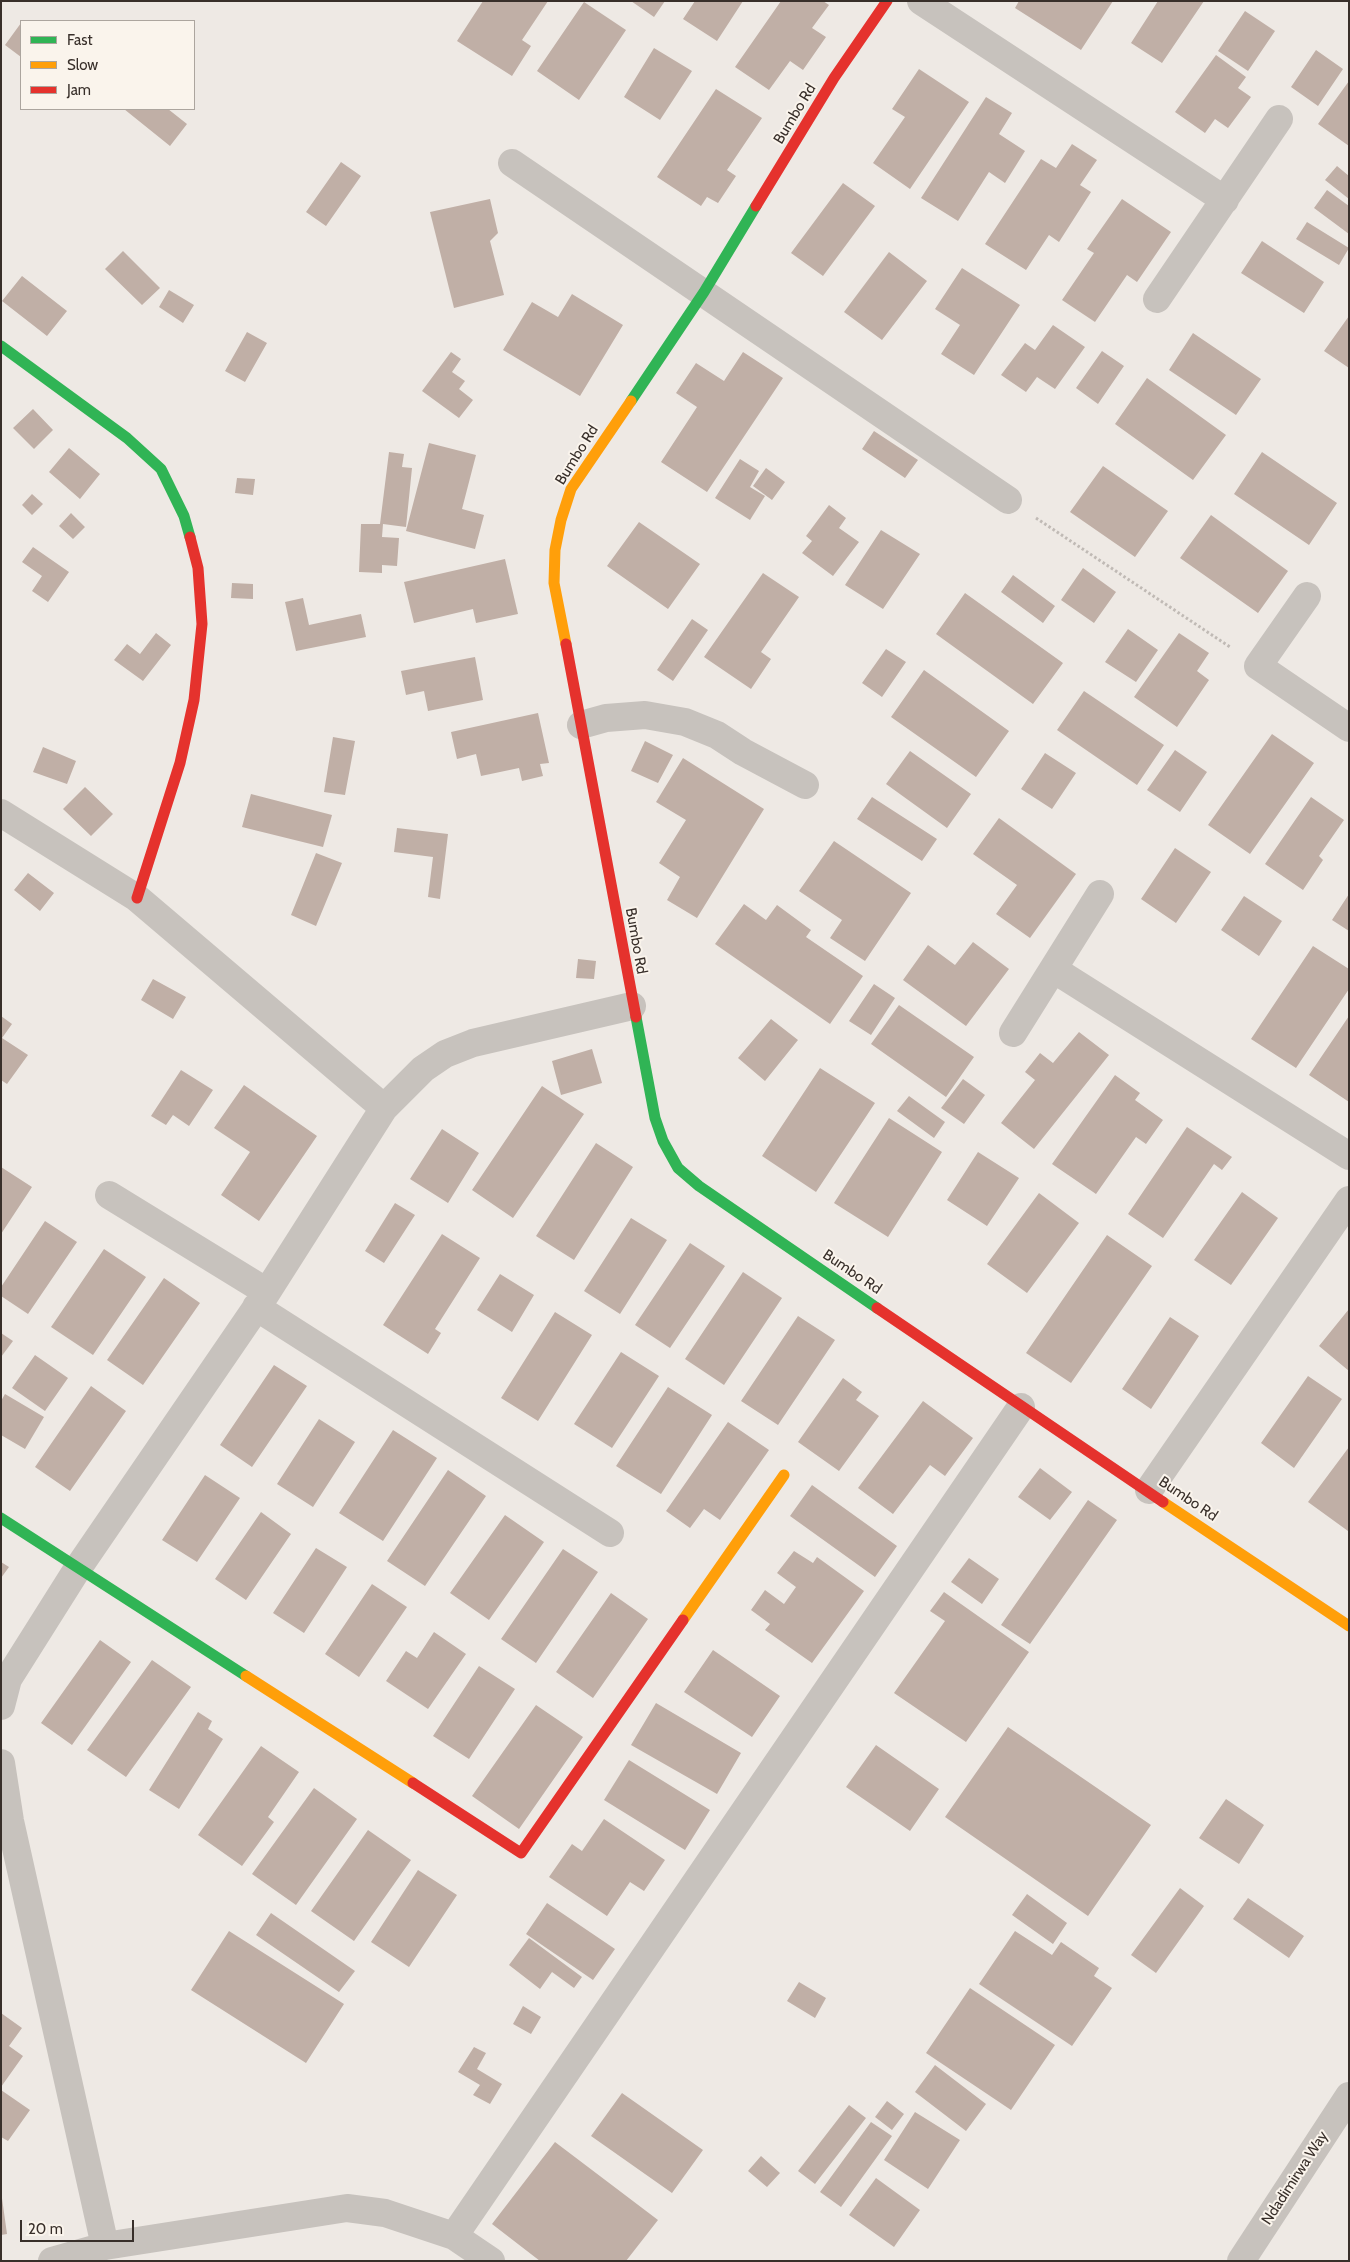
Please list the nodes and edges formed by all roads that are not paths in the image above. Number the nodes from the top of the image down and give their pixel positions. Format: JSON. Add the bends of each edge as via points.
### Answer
{"nodes":[{"id":1,"x":887,"y":1,"type":"edge"},
{"id":2,"x":921,"y":1,"type":"edge"},
{"id":3,"x":1279,"y":119,"type":"dead end"},
{"id":4,"x":512,"y":163,"type":"dead end"},
{"id":5,"x":1225,"y":200,"type":"junction"},
{"id":6,"x":704,"y":292,"type":"junction"},
{"id":7,"x":1157,"y":299,"type":"dead end"},
{"id":8,"x":1,"y":346,"type":"edge"},
{"id":9,"x":1008,"y":500,"type":"road end"},
{"id":10,"x":1307,"y":596,"type":"dead end"},
{"id":11,"x":581,"y":725,"type":"junction"},
{"id":12,"x":1349,"y":728,"type":"edge"},
{"id":13,"x":806,"y":785,"type":"dead end"},
{"id":14,"x":1,"y":813,"type":"edge"},
{"id":15,"x":1100,"y":894,"type":"dead end"},
{"id":16,"x":137,"y":898,"type":"junction"},
{"id":17,"x":1053,"y":969,"type":"junction"},
{"id":18,"x":632,"y":1006,"type":"junction"},
{"id":19,"x":1013,"y":1033,"type":"dead end"},
{"id":20,"x":384,"y":1108,"type":"junction"},
{"id":21,"x":1349,"y":1156,"type":"edge"},
{"id":22,"x":109,"y":1195,"type":"dead end"},
{"id":23,"x":1349,"y":1200,"type":"edge"},
{"id":24,"x":262,"y":1300,"type":"junction"},
{"id":25,"x":1021,"y":1407,"type":"junction"},
{"id":26,"x":784,"y":1475,"type":"dead end"},
{"id":27,"x":1149,"y":1490,"type":"junction"},
{"id":28,"x":1,"y":1518,"type":"edge"},
{"id":29,"x":610,"y":1533,"type":"dead end"},
{"id":30,"x":78,"y":1568,"type":"junction"},
{"id":31,"x":1349,"y":1626,"type":"edge"},
{"id":32,"x":1,"y":1706,"type":"edge"},
{"id":33,"x":1,"y":1763,"type":"edge"},
{"id":34,"x":6,"y":1821,"type":"edge"},
{"id":35,"x":1349,"y":2096,"type":"edge"},
{"id":36,"x":454,"y":2236,"type":"junction"},
{"id":37,"x":105,"y":2246,"type":"junction"},
{"id":38,"x":52,"y":2261,"type":"edge"},
{"id":39,"x":491,"y":2261,"type":"edge"},
{"id":40,"x":1241,"y":2261,"type":"edge"}],
"edges":[{"from":1,"to":6,"type":"street","name":"Bumbo Rd","via":[[834,78]]},
{"from":2,"to":5,"type":"street"},
{"from":3,"to":5,"type":"street"},
{"from":4,"to":6,"type":"street"},
{"from":5,"to":7,"type":"street"},
{"from":6,"to":9,"type":"street"},
{"from":6,"to":11,"type":"street","name":"Bumbo Rd","via":[[571,489],[561,520],[555,550],[554,583]]},
{"from":8,"to":16,"type":"street","via":[[127,438],[161,469],[184,516],[198,568],[202,624],[194,700],[180,763]]},
{"from":10,"to":12,"type":"street","via":[[1258,666]]},
{"from":11,"to":13,"type":"street","via":[[606,718],[645,715],[685,722],[717,735]]},
{"from":11,"to":18,"type":"street","name":"Bumbo Rd"},
{"from":14,"to":16,"type":"street"},
{"from":15,"to":17,"type":"street"},
{"from":16,"to":20,"type":"street"},
{"from":17,"to":19,"type":"street"},
{"from":17,"to":21,"type":"street"},
{"from":18,"to":20,"type":"street","via":[[472,1043],[445,1054],[423,1069]]},
{"from":18,"to":25,"type":"street","name":"Bumbo Rd","via":[[654,1118],[678,1168],[699,1186]]},
{"from":20,"to":24,"type":"street"},
{"from":22,"to":24,"type":"street"},
{"from":23,"to":27,"type":"street"},
{"from":24,"to":29,"type":"street"},
{"from":24,"to":30,"type":"street"},
{"from":25,"to":27,"type":"street","name":"Bumbo Rd"},
{"from":25,"to":36,"type":"street"},
{"from":26,"to":30,"type":"street","via":[[521,1853]]},
{"from":27,"to":31,"type":"street","name":"Bumbo Rd"},
{"from":28,"to":30,"type":"street"},
{"from":30,"to":32,"type":"street","via":[[8,1679]]},
{"from":33,"to":34,"type":"street"},
{"from":34,"to":37,"type":"street"},
{"from":35,"to":40,"type":"street","name":"Ndadimirwa Way"},
{"from":36,"to":37,"type":"street","via":[[385,2213],[347,2208]]},
{"from":36,"to":39,"type":"street"},
{"from":37,"to":38,"type":"street"}]}
